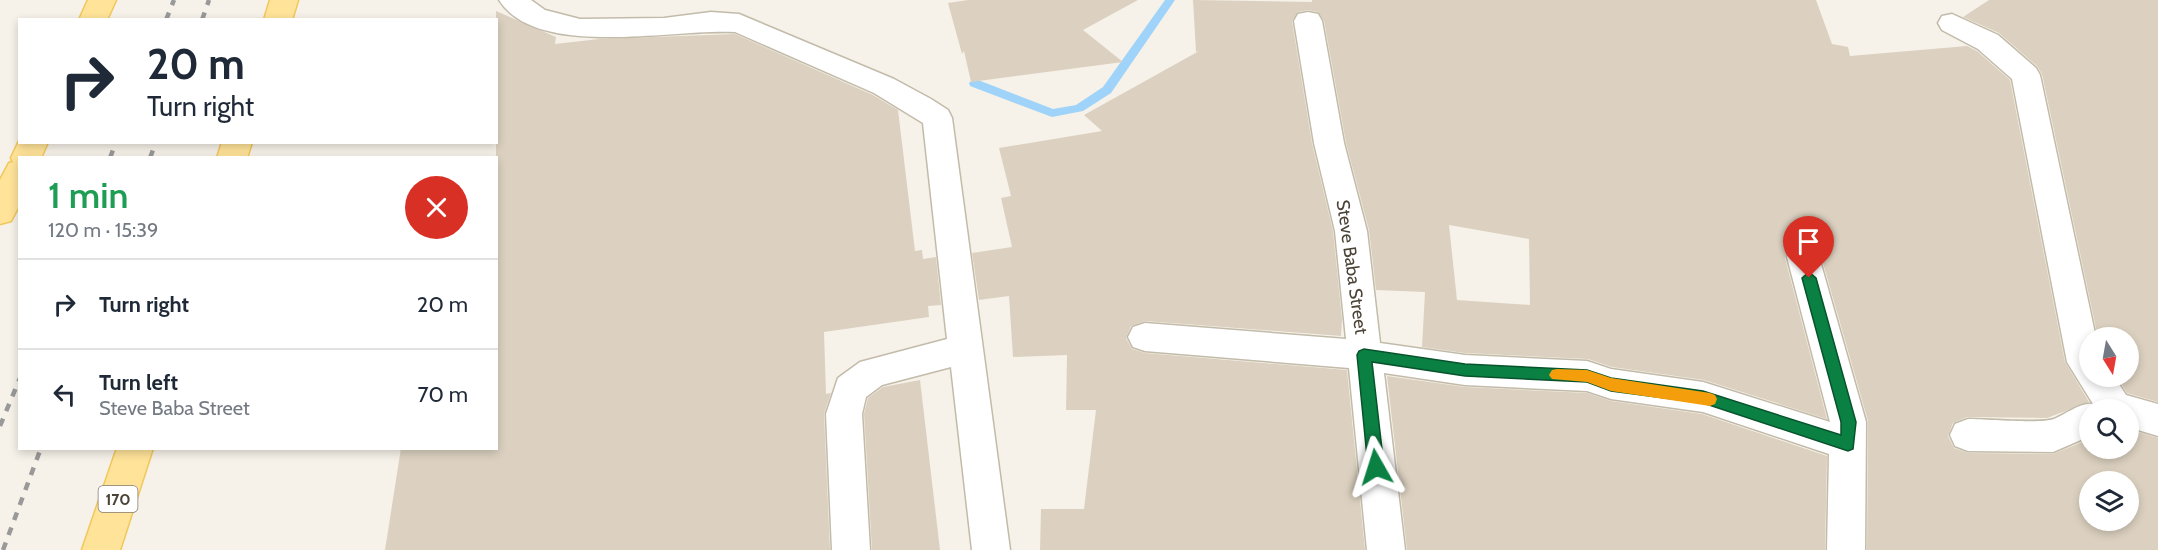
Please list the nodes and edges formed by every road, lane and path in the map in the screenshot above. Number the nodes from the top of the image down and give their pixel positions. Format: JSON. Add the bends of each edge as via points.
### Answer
{"nodes":[{"id":1,"x":102,"y":0,"type":"edge"},
{"id":2,"x":284,"y":0,"type":"edge"},
{"id":3,"x":513,"y":0,"type":"edge"},
{"id":4,"x":94,"y":18,"type":"edge"},
{"id":5,"x":279,"y":18,"type":"edge"},
{"id":6,"x":1308,"y":21,"type":"dead end"},
{"id":7,"x":1952,"y":23,"type":"dead end"},
{"id":8,"x":18,"y":175,"type":"edge"},
{"id":9,"x":0,"y":212,"type":"edge"},
{"id":10,"x":1803,"y":257,"type":"dead end"},
{"id":11,"x":1145,"y":337,"type":"dead end"},
{"id":12,"x":2079,"y":337,"type":"edge"},
{"id":13,"x":966,"y":349,"type":"junction"},
{"id":14,"x":1364,"y":355,"type":"junction"},
{"id":15,"x":2139,"y":416,"type":"edge"},
{"id":16,"x":2158,"y":420,"type":"edge"},
{"id":17,"x":2079,"y":425,"type":"edge"},
{"id":18,"x":1968,"y":435,"type":"dead end"},
{"id":19,"x":1848,"y":444,"type":"junction"},
{"id":20,"x":134,"y":450,"type":"edge"},
{"id":21,"x":100,"y":550,"type":"edge"},
{"id":22,"x":851,"y":550,"type":"edge"},
{"id":23,"x":991,"y":550,"type":"edge"},
{"id":24,"x":1386,"y":550,"type":"edge"},
{"id":25,"x":1846,"y":550,"type":"edge"}],
"edges":[{"from":1,"to":4,"type":"main road"},
{"from":2,"to":5,"type":"main road"},
{"from":3,"to":13,"type":"street","via":[[536,17],[580,28],[739,23],[884,86],[937,118]]},
{"from":6,"to":14,"type":"street","name":"Steve Baba Street","via":[[1329,143],[1351,231]]},
{"from":7,"to":12,"type":"street","via":[[1988,42],[2026,75]]},
{"from":8,"to":9,"type":"main road"},
{"from":10,"to":19,"type":"street","via":[[1848,422]]},
{"from":11,"to":14,"type":"street"},
{"from":13,"to":22,"type":"street","via":[[872,373],[851,389],[844,414]]},
{"from":13,"to":23,"type":"street"},
{"from":14,"to":19,"type":"street","via":[[1465,370],[1587,376],[1611,384],[1703,397]]},
{"from":14,"to":24,"type":"street","name":"Steve Baba Street"},
{"from":15,"to":16,"type":"street"},
{"from":17,"to":18,"type":"street","via":[[2053,436]]},
{"from":19,"to":25,"type":"street"},
{"from":20,"to":21,"type":"main road","number":"170"}]}
